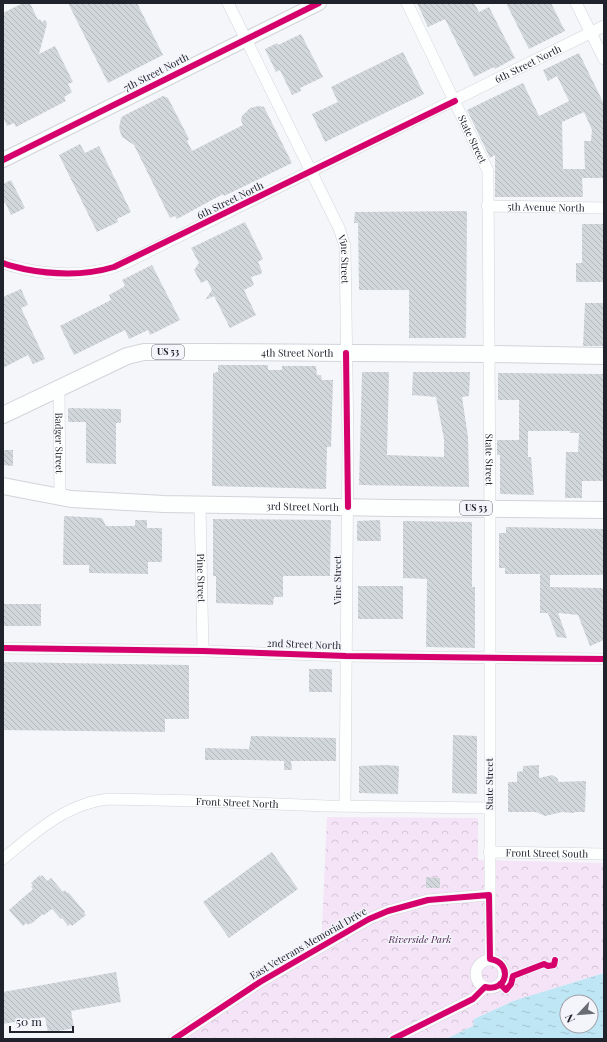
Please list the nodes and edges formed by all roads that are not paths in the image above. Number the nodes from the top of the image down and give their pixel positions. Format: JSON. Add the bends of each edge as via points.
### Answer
{"nodes":[{"id":1,"x":228,"y":3,"type":"edge"},
{"id":2,"x":319,"y":3,"type":"edge"},
{"id":3,"x":407,"y":3,"type":"edge"},
{"id":4,"x":576,"y":3,"type":"edge"},
{"id":5,"x":604,"y":26,"type":"edge"},
{"id":6,"x":591,"y":32,"type":"junction"},
{"id":7,"x":245,"y":39,"type":"junction"},
{"id":8,"x":604,"y":59,"type":"edge"},
{"id":9,"x":455,"y":100,"type":"junction"},
{"id":10,"x":3,"y":160,"type":"edge"},
{"id":11,"x":311,"y":172,"type":"junction"},
{"id":12,"x":487,"y":206,"type":"junction"},
{"id":13,"x":604,"y":208,"type":"edge"},
{"id":14,"x":3,"y":263,"type":"edge"},
{"id":15,"x":346,"y":353,"type":"junction"},
{"id":16,"x":489,"y":354,"type":"junction"},
{"id":17,"x":604,"y":356,"type":"edge"},
{"id":18,"x":59,"y":388,"type":"junction"},
{"id":19,"x":3,"y":414,"type":"edge"},
{"id":20,"x":3,"y":486,"type":"edge"},
{"id":21,"x":60,"y":498,"type":"junction"},
{"id":22,"x":200,"y":504,"type":"junction"},
{"id":23,"x":348,"y":507,"type":"junction"},
{"id":24,"x":490,"y":508,"type":"junction"},
{"id":25,"x":604,"y":510,"type":"edge"},
{"id":26,"x":3,"y":648,"type":"edge"},
{"id":27,"x":203,"y":651,"type":"junction"},
{"id":28,"x":346,"y":656,"type":"junction"},
{"id":29,"x":490,"y":658,"type":"junction"},
{"id":30,"x":604,"y":659,"type":"edge"},
{"id":31,"x":345,"y":806,"type":"junction"},
{"id":32,"x":489,"y":808,"type":"junction"},
{"id":33,"x":490,"y":852,"type":"junction"},
{"id":34,"x":604,"y":854,"type":"edge"},
{"id":35,"x":3,"y":859,"type":"edge"},
{"id":36,"x":489,"y":895,"type":"junction"},
{"id":37,"x":490,"y":959,"type":"junction"},
{"id":38,"x":485,"y":987,"type":"junction"},
{"id":39,"x":174,"y":1039,"type":"edge"},
{"id":40,"x":393,"y":1039,"type":"edge"}],
"edges":[{"from":1,"to":7,"type":"street","name":"Vine Street"},
{"from":2,"to":7,"type":"main road","name":"7th Street North"},
{"from":3,"to":9,"type":"street","name":"State Street"},
{"from":4,"to":6,"type":"street"},
{"from":5,"to":6,"type":"street","name":"6th Street North"},
{"from":6,"to":8,"type":"street"},
{"from":6,"to":9,"type":"street","name":"6th Street North"},
{"from":7,"to":10,"type":"main road","name":"7th Street North"},
{"from":7,"to":11,"type":"street","name":"Vine Street"},
{"from":9,"to":11,"type":"street","name":"6th Street North"},
{"from":9,"to":12,"type":"street","name":"State Street","via":[[488,171]]},
{"from":11,"to":14,"type":"street","name":"6th Street North","via":[[123,264],[104,270],[84,274],[61,274],[37,272]]},
{"from":11,"to":15,"type":"street","name":"Vine Street","via":[[339,228],[345,246]]},
{"from":12,"to":13,"type":"street","name":"5th Avenue North"},
{"from":12,"to":16,"type":"street","name":"State Street"},
{"from":15,"to":16,"type":"highway","name":"4th Street North","number":"US 53"},
{"from":15,"to":18,"type":"highway","name":"4th Street North","number":"US 53","via":[[144,352],[127,356]]},
{"from":15,"to":23,"type":"street","name":"Vine Street"},
{"from":16,"to":17,"type":"highway","name":"4th Street North","number":"US 53"},
{"from":16,"to":24,"type":"street","name":"State Street"},
{"from":18,"to":19,"type":"highway","name":"4th Street North","number":"US 53"},
{"from":18,"to":21,"type":"street","name":"Badger Street"},
{"from":20,"to":21,"type":"highway","name":"3rd Street North","number":"US 53"},
{"from":21,"to":22,"type":"highway","name":"3rd Street North","number":"US 53"},
{"from":22,"to":23,"type":"highway","name":"3rd Street North","number":"US 53"},
{"from":22,"to":27,"type":"street","name":"Pine Street"},
{"from":23,"to":24,"type":"highway","name":"3rd Street North","number":"US 53"},
{"from":23,"to":28,"type":"street","name":"Vine Street"},
{"from":24,"to":25,"type":"highway","name":"3rd Street North","number":"US 53"},
{"from":24,"to":29,"type":"street","name":"State Street"},
{"from":26,"to":27,"type":"street","name":"2nd Street North"},
{"from":27,"to":28,"type":"street","name":"2nd Street North"},
{"from":28,"to":29,"type":"street","name":"2nd Street North"},
{"from":28,"to":31,"type":"street","name":"Vine Street"},
{"from":29,"to":30,"type":"street","name":"2nd Street North"},
{"from":29,"to":32,"type":"street","name":"State Street"},
{"from":31,"to":32,"type":"street","name":"Front Street North"},
{"from":31,"to":35,"type":"street","name":"Front Street North","via":[[98,800],[80,805],[49,822]]},
{"from":32,"to":33,"type":"street","name":"State Street"},
{"from":33,"to":34,"type":"street","name":"Front Street South"},
{"from":33,"to":36,"type":"street","name":"State Street"},
{"from":36,"to":37,"type":"street","name":"State Street"},
{"from":36,"to":39,"type":"street","name":"East Veterans Memorial Drive","via":[[428,900],[369,919],[260,982]]},
{"from":37,"to":38,"type":"street","via":[[481,963],[476,971],[478,981]]},
{"from":37,"to":38,"type":"street","via":[[502,965],[505,974],[499,986]]},
{"from":38,"to":40,"type":"street","via":[[473,999]]}]}
